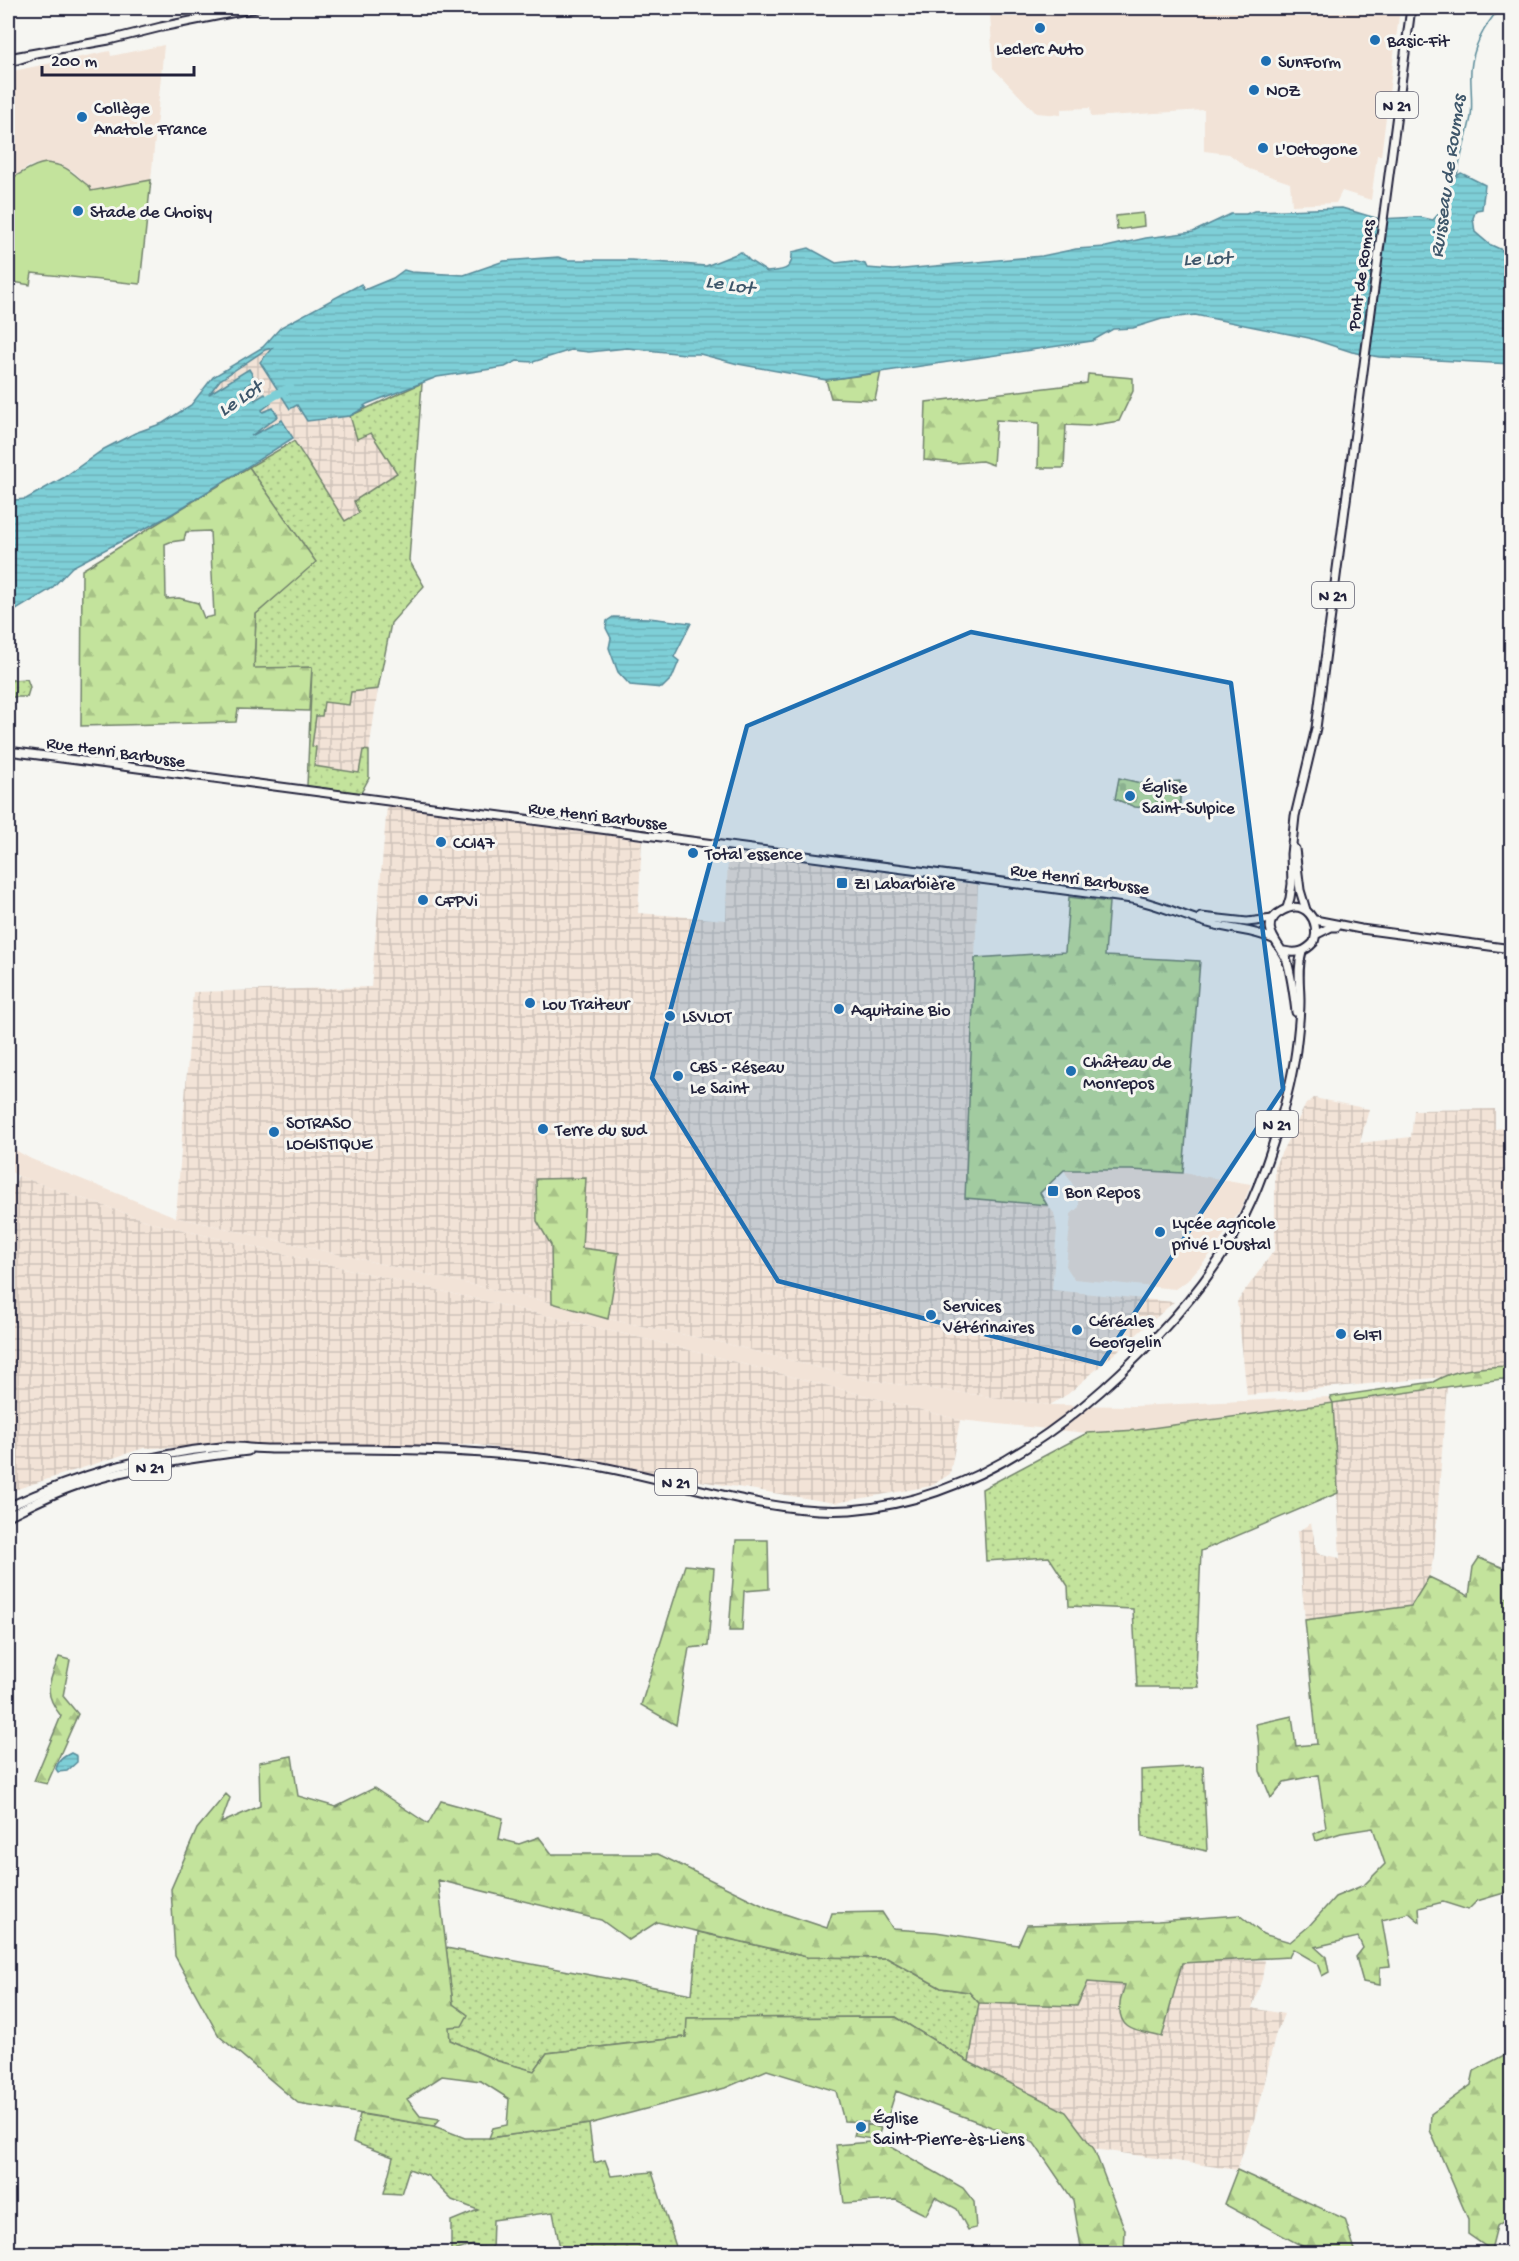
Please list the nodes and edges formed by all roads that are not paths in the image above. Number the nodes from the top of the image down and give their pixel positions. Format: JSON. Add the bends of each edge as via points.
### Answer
{"nodes":[{"id":1,"x":256,"y":8,"type":"edge"},
{"id":2,"x":1411,"y":10,"type":"edge"},
{"id":3,"x":38,"y":53,"type":"junction"},
{"id":4,"x":8,"y":58,"type":"edge"},
{"id":5,"x":8,"y":63,"type":"edge"},
{"id":6,"x":8,"y":751,"type":"edge"},
{"id":7,"x":1293,"y":832,"type":"junction"},
{"id":8,"x":1287,"y":908,"type":"junction"},
{"id":9,"x":1306,"y":910,"type":"junction"},
{"id":10,"x":1183,"y":914,"type":"junction"},
{"id":11,"x":1273,"y":919,"type":"junction"},
{"id":12,"x":1315,"y":920,"type":"junction"},
{"id":13,"x":1348,"y":927,"type":"junction"},
{"id":14,"x":1317,"y":934,"type":"junction"},
{"id":15,"x":1273,"y":939,"type":"junction"},
{"id":16,"x":1512,"y":949,"type":"edge"},
{"id":17,"x":1284,"y":951,"type":"junction"},
{"id":18,"x":1302,"y":952,"type":"junction"},
{"id":19,"x":1297,"y":1031,"type":"junction"},
{"id":20,"x":268,"y":1449,"type":"junction"},
{"id":21,"x":8,"y":1506,"type":"edge"},
{"id":22,"x":8,"y":1516,"type":"edge"}],
"edges":[{"from":1,"to":3,"type":"main road"},
{"from":2,"to":7,"type":"main road","name":"Pont de Romas","number":"N 21","via":[[1316,728]]},
{"from":3,"to":4,"type":"main road"},
{"from":3,"to":5,"type":"main road"},
{"from":6,"to":10,"type":"main road","name":"Rue Henri Barbusse","via":[[1131,899]]},
{"from":7,"to":8,"type":"main road","number":"N 21","via":[[1292,884]]},
{"from":7,"to":9,"type":"main road","number":"N 21"},
{"from":8,"to":9,"type":"main road"},
{"from":8,"to":11,"type":"main road"},
{"from":9,"to":12,"type":"main road"},
{"from":10,"to":11,"type":"main road","name":"Rue Henri Barbusse","via":[[1247,922]]},
{"from":10,"to":15,"type":"main road","name":"Rue Henri Barbusse"},
{"from":11,"to":15,"type":"main road"},
{"from":12,"to":13,"type":"main road"},
{"from":12,"to":14,"type":"main road"},
{"from":13,"to":14,"type":"main road","via":[[1331,927]]},
{"from":13,"to":16,"type":"main road"},
{"from":14,"to":18,"type":"main road"},
{"from":15,"to":17,"type":"main road"},
{"from":17,"to":18,"type":"main road"},
{"from":17,"to":19,"type":"main road","number":"N 21","via":[[1294,993]]},
{"from":18,"to":19,"type":"main road","number":"N 21"},
{"from":19,"to":20,"type":"main road","number":"N 21","via":[[1275,1132],[1253,1197],[1210,1274],[1121,1374],[1083,1408],[984,1472],[944,1490],[897,1503],[837,1510],[785,1507],[649,1476],[546,1459],[452,1450]]},
{"from":20,"to":21,"type":"main road","number":"N 21","via":[[224,1447],[135,1462]]},
{"from":20,"to":22,"type":"main road","number":"N 21","via":[[171,1462],[104,1477]]}]}
